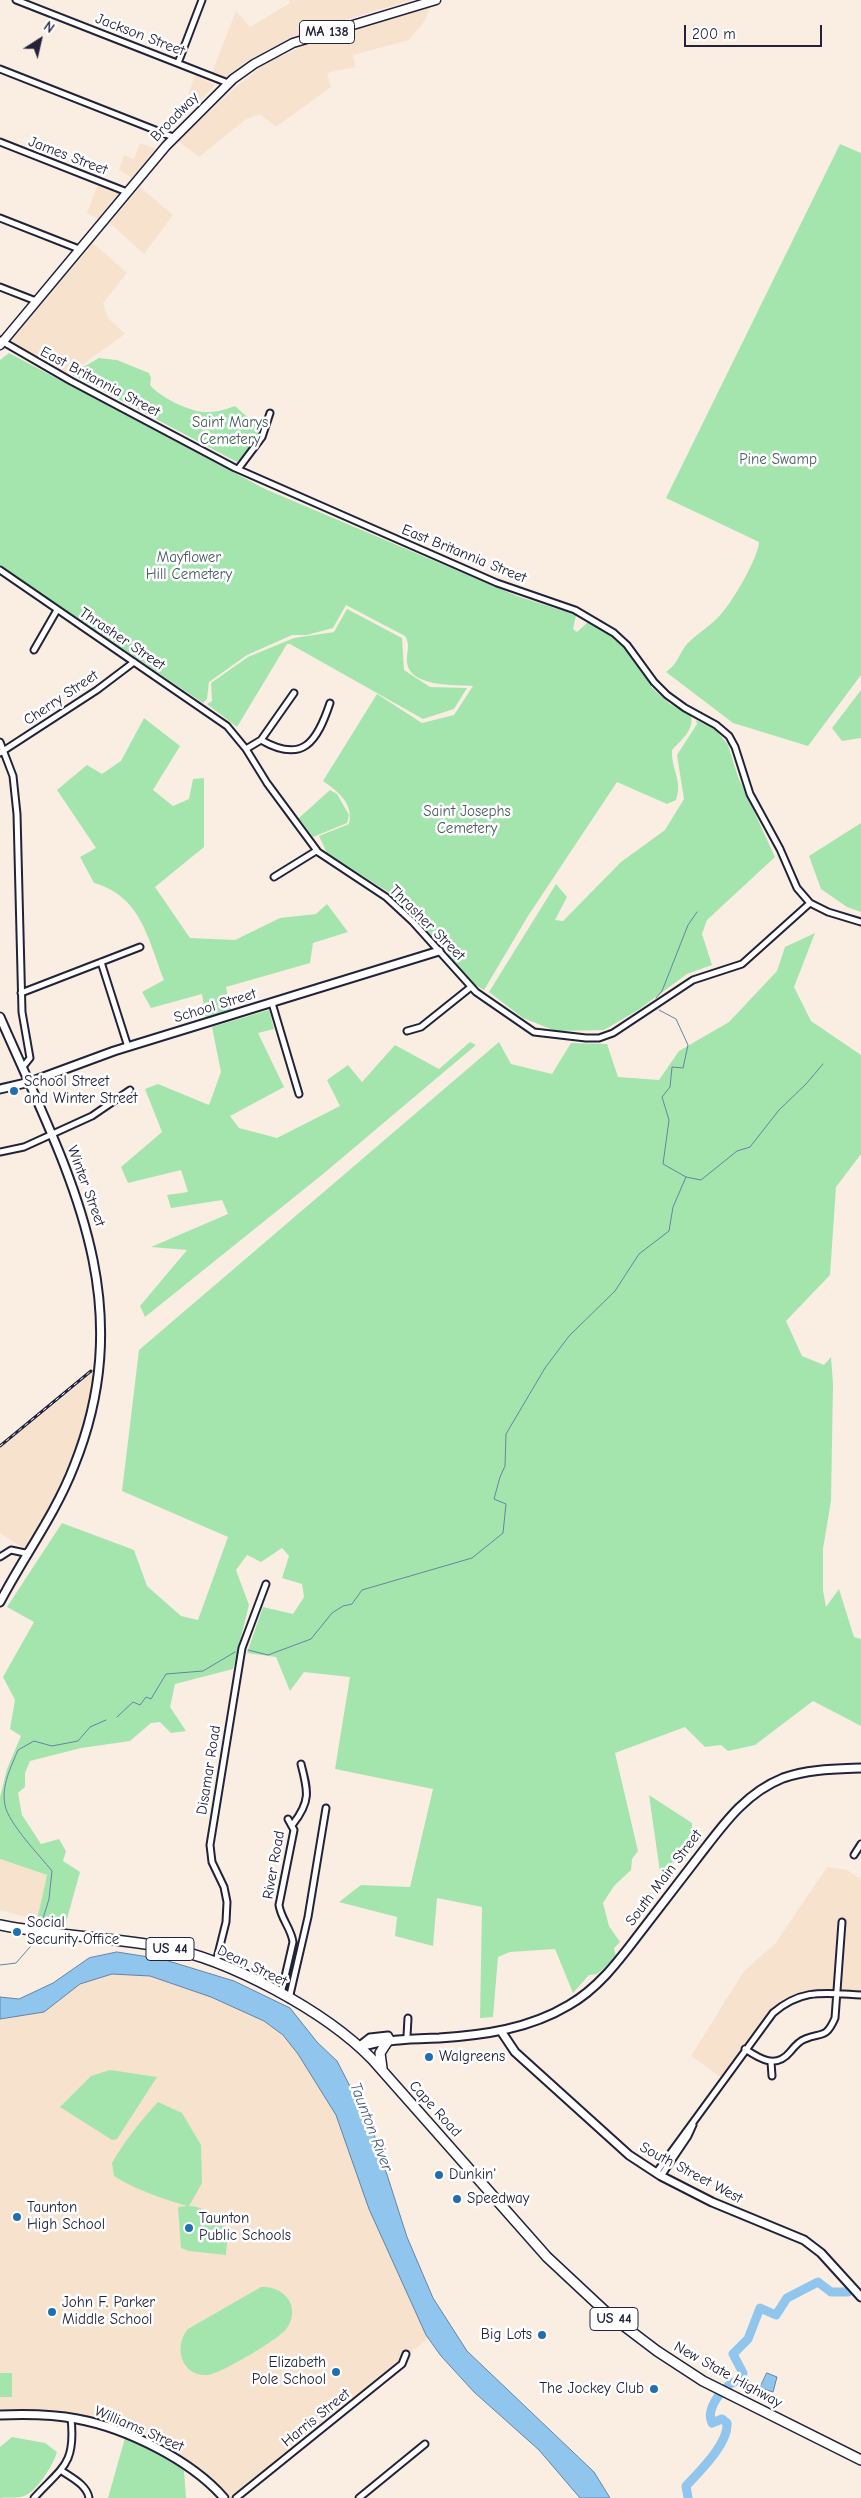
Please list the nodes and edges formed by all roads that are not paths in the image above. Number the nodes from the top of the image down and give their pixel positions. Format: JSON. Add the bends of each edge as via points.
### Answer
{"nodes":[{"id":1,"x":16,"y":0,"type":"edge"},
{"id":2,"x":34,"y":0,"type":"edge"},
{"id":3,"x":202,"y":0,"type":"edge"},
{"id":4,"x":436,"y":0,"type":"edge"},
{"id":5,"x":31,"y":6,"type":"junction"},
{"id":6,"x":178,"y":63,"type":"junction"},
{"id":7,"x":0,"y":69,"type":"edge"},
{"id":8,"x":228,"y":83,"type":"junction"},
{"id":9,"x":173,"y":137,"type":"junction"},
{"id":10,"x":0,"y":142,"type":"edge"},
{"id":11,"x":127,"y":192,"type":"junction"},
{"id":12,"x":0,"y":218,"type":"edge"},
{"id":13,"x":79,"y":250,"type":"junction"},
{"id":14,"x":0,"y":287,"type":"edge"},
{"id":15,"x":36,"y":301,"type":"junction"},
{"id":16,"x":1,"y":342,"type":"edge"},
{"id":17,"x":270,"y":413,"type":"dead end"},
{"id":18,"x":238,"y":470,"type":"junction"},
{"id":19,"x":0,"y":570,"type":"edge"},
{"id":20,"x":58,"y":610,"type":"junction"},
{"id":21,"x":34,"y":650,"type":"dead end"},
{"id":22,"x":134,"y":662,"type":"junction"},
{"id":23,"x":294,"y":693,"type":"dead end"},
{"id":24,"x":330,"y":703,"type":"dead end"},
{"id":25,"x":261,"y":740,"type":"junction"},
{"id":26,"x":0,"y":742,"type":"edge"},
{"id":27,"x":246,"y":749,"type":"junction"},
{"id":28,"x":2,"y":751,"type":"edge"},
{"id":29,"x":316,"y":851,"type":"junction"},
{"id":30,"x":274,"y":877,"type":"dead end"},
{"id":31,"x":810,"y":903,"type":"junction"},
{"id":32,"x":861,"y":922,"type":"edge"},
{"id":33,"x":140,"y":947,"type":"dead end"},
{"id":34,"x":439,"y":951,"type":"junction"},
{"id":35,"x":100,"y":962,"type":"junction"},
{"id":36,"x":471,"y":987,"type":"junction"},
{"id":37,"x":21,"y":993,"type":"junction"},
{"id":38,"x":272,"y":1003,"type":"junction"},
{"id":39,"x":0,"y":1017,"type":"edge"},
{"id":40,"x":407,"y":1032,"type":"dead end"},
{"id":41,"x":128,"y":1047,"type":"junction"},
{"id":42,"x":22,"y":1068,"type":"junction"},
{"id":43,"x":30,"y":1082,"type":"junction"},
{"id":44,"x":0,"y":1089,"type":"edge"},
{"id":45,"x":130,"y":1090,"type":"dead end"},
{"id":46,"x":299,"y":1094,"type":"dead end"},
{"id":47,"x":51,"y":1134,"type":"junction"},
{"id":48,"x":0,"y":1152,"type":"edge"},
{"id":49,"x":29,"y":1551,"type":"junction"},
{"id":50,"x":0,"y":1557,"type":"edge"},
{"id":51,"x":266,"y":1584,"type":"dead end"},
{"id":52,"x":0,"y":1602,"type":"edge"},
{"id":53,"x":301,"y":1764,"type":"dead end"},
{"id":54,"x":861,"y":1768,"type":"edge"},
{"id":55,"x":326,"y":1808,"type":"dead end"},
{"id":56,"x":288,"y":1819,"type":"dead end"},
{"id":57,"x":292,"y":1824,"type":"junction"},
{"id":58,"x":861,"y":1844,"type":"edge"},
{"id":59,"x":854,"y":1855,"type":"dead end"},
{"id":60,"x":842,"y":1922,"type":"dead end"},
{"id":61,"x":0,"y":1925,"type":"edge"},
{"id":62,"x":216,"y":1962,"type":"junction"},
{"id":63,"x":837,"y":1994,"type":"junction"},
{"id":64,"x":861,"y":1995,"type":"edge"},
{"id":65,"x":285,"y":1997,"type":"junction"},
{"id":66,"x":408,"y":2018,"type":"dead end"},
{"id":67,"x":501,"y":2031,"type":"junction"},
{"id":68,"x":407,"y":2036,"type":"junction"},
{"id":69,"x":428,"y":2038,"type":"junction"},
{"id":70,"x":389,"y":2039,"type":"junction"},
{"id":71,"x":360,"y":2047,"type":"junction"},
{"id":72,"x":745,"y":2049,"type":"junction"},
{"id":73,"x":771,"y":2062,"type":"junction"},
{"id":74,"x":386,"y":2075,"type":"junction"},
{"id":75,"x":772,"y":2076,"type":"dead end"},
{"id":76,"x":659,"y":2174,"type":"junction"},
{"id":77,"x":488,"y":2190,"type":"joint"},
{"id":78,"x":861,"y":2297,"type":"edge"},
{"id":79,"x":406,"y":2354,"type":"dead end"},
{"id":80,"x":0,"y":2415,"type":"edge"},
{"id":81,"x":71,"y":2418,"type":"junction"},
{"id":82,"x":425,"y":2444,"type":"dead end"},
{"id":83,"x":861,"y":2460,"type":"edge"},
{"id":84,"x":62,"y":2471,"type":"junction"},
{"id":85,"x":34,"y":2498,"type":"edge"},
{"id":86,"x":89,"y":2498,"type":"edge"},
{"id":87,"x":224,"y":2498,"type":"edge"},
{"id":88,"x":236,"y":2498,"type":"edge"},
{"id":89,"x":359,"y":2498,"type":"edge"}],
"edges":[{"from":1,"to":5,"type":"street","name":"Jackson Street"},
{"from":2,"to":5,"type":"street"},
{"from":3,"to":6,"type":"street"},
{"from":4,"to":8,"type":"main road","name":"Broadway","number":"MA 138","via":[[293,43],[254,64]]},
{"from":5,"to":6,"type":"street","name":"Jackson Street"},
{"from":6,"to":8,"type":"street","name":"Jackson Street"},
{"from":7,"to":9,"type":"street"},
{"from":8,"to":9,"type":"main road","name":"Broadway","number":"MA 138"},
{"from":9,"to":11,"type":"main road","name":"Broadway","number":"MA 138"},
{"from":10,"to":11,"type":"street","name":"James Street"},
{"from":11,"to":13,"type":"main road","name":"Broadway","number":"MA 138"},
{"from":12,"to":13,"type":"street"},
{"from":13,"to":15,"type":"main road","name":"Broadway","number":"MA 138"},
{"from":14,"to":15,"type":"street"},
{"from":15,"to":16,"type":"main road","name":"Broadway","number":"MA 138"},
{"from":16,"to":18,"type":"street","name":"East Britannia Street"},
{"from":17,"to":18,"type":"street","via":[[262,437]]},
{"from":18,"to":31,"type":"street","name":"East Britannia Street","via":[[497,583],[575,610],[614,633],[667,695],[729,736],[750,794],[797,888]]},
{"from":19,"to":20,"type":"street","name":"Thrasher Street"},
{"from":20,"to":21,"type":"street"},
{"from":20,"to":22,"type":"street","name":"Thrasher Street"},
{"from":22,"to":27,"type":"street","name":"Thrasher Street","via":[[222,722]]},
{"from":22,"to":28,"type":"street","name":"Cherry Street","via":[[97,690]]},
{"from":23,"to":25,"type":"street"},
{"from":24,"to":25,"type":"street","via":[[319,731],[306,746],[286,750]]},
{"from":25,"to":27,"type":"street"},
{"from":26,"to":28,"type":"street"},
{"from":27,"to":29,"type":"street","name":"Thrasher Street"},
{"from":28,"to":37,"type":"street","via":[[13,776],[17,814]]},
{"from":29,"to":30,"type":"street"},
{"from":29,"to":34,"type":"street","name":"Thrasher Street","via":[[386,897]]},
{"from":31,"to":32,"type":"street"},
{"from":31,"to":36,"type":"street","name":"Thrasher Street","via":[[742,964],[693,980],[621,1030],[602,1037],[559,1037],[531,1031]]},
{"from":33,"to":35,"type":"street"},
{"from":34,"to":36,"type":"street","name":"Thrasher Street"},
{"from":34,"to":38,"type":"street","name":"School Street"},
{"from":35,"to":37,"type":"street"},
{"from":35,"to":41,"type":"street"},
{"from":36,"to":40,"type":"street","via":[[421,1028]]},
{"from":37,"to":42,"type":"street","via":[[30,1058]]},
{"from":38,"to":41,"type":"street","name":"School Street"},
{"from":38,"to":46,"type":"street"},
{"from":39,"to":42,"type":"street","name":"Winter Street"},
{"from":41,"to":43,"type":"street","name":"School Street"},
{"from":42,"to":43,"type":"street","name":"Winter Street"},
{"from":43,"to":44,"type":"street","name":"School Street"},
{"from":43,"to":47,"type":"street","name":"Winter Street"},
{"from":45,"to":47,"type":"street","via":[[92,1116]]},
{"from":47,"to":48,"type":"street","via":[[24,1148]]},
{"from":47,"to":49,"type":"street","name":"Winter Street","via":[[77,1195],[94,1254],[100,1322],[97,1375],[90,1417],[75,1465]]},
{"from":49,"to":50,"type":"street","via":[[11,1550]]},
{"from":49,"to":52,"type":"street","name":"Winter Street"},
{"from":51,"to":62,"type":"street","name":"Disamar Road","via":[[242,1648],[210,1845],[212,1862],[227,1902],[226,1922]]},
{"from":53,"to":57,"type":"street","name":"River Road","via":[[307,1796]]},
{"from":54,"to":67,"type":"street","name":"South Main Street","via":[[801,1773],[756,1792],[721,1826],[618,1962],[596,1985],[562,2010]]},
{"from":55,"to":65,"type":"street","via":[[308,1917]]},
{"from":56,"to":57,"type":"street","name":"River Road"},
{"from":57,"to":65,"type":"street","name":"River Road","via":[[294,1830],[279,1902],[281,1917],[293,1942]]},
{"from":58,"to":59,"type":"street"},
{"from":60,"to":63,"type":"street"},
{"from":61,"to":62,"type":"highway","name":"Dean Street","number":"US 44","via":[[162,1947]]},
{"from":62,"to":65,"type":"highway","name":"Dean Street","number":"US 44"},
{"from":63,"to":64,"type":"street"},
{"from":63,"to":72,"type":"street","via":[[812,1993],[791,1999],[770,2014]]},
{"from":63,"to":73,"type":"street","via":[[835,2018],[827,2032],[822,2036],[805,2038],[787,2056]]},
{"from":65,"to":71,"type":"highway","name":"Dean Street","number":"US 44"},
{"from":66,"to":68,"type":"street"},
{"from":67,"to":69,"type":"street"},
{"from":67,"to":76,"type":"street","name":"South Street West","via":[[515,2052],[610,2140]]},
{"from":68,"to":69,"type":"street"},
{"from":68,"to":71,"type":"street","via":[[375,2036]]},
{"from":69,"to":70,"type":"street"},
{"from":70,"to":71,"type":"street"},
{"from":70,"to":74,"type":"highway","via":[[380,2056]]},
{"from":71,"to":74,"type":"highway","name":"Cape Road","number":"US 44"},
{"from":72,"to":73,"type":"street"},
{"from":72,"to":76,"type":"street"},
{"from":73,"to":75,"type":"street"},
{"from":74,"to":77,"type":"highway","name":"Cape Road","number":"US 44"},
{"from":76,"to":78,"type":"street","name":"South Street West","via":[[726,2209],[807,2242]]},
{"from":77,"to":83,"type":"highway","name":"New State Highway","number":"US 44","via":[[552,2262],[600,2307],[657,2351],[729,2395]]},
{"from":79,"to":88,"type":"street","name":"Harris Street","via":[[402,2364]]},
{"from":80,"to":81,"type":"street","name":"Williams Street"},
{"from":81,"to":84,"type":"street","via":[[69,2459]]},
{"from":81,"to":87,"type":"street","name":"Williams Street","via":[[102,2426],[168,2454],[197,2472]]},
{"from":82,"to":89,"type":"street"},
{"from":84,"to":85,"type":"street"},
{"from":84,"to":86,"type":"street","via":[[80,2484]]}]}
